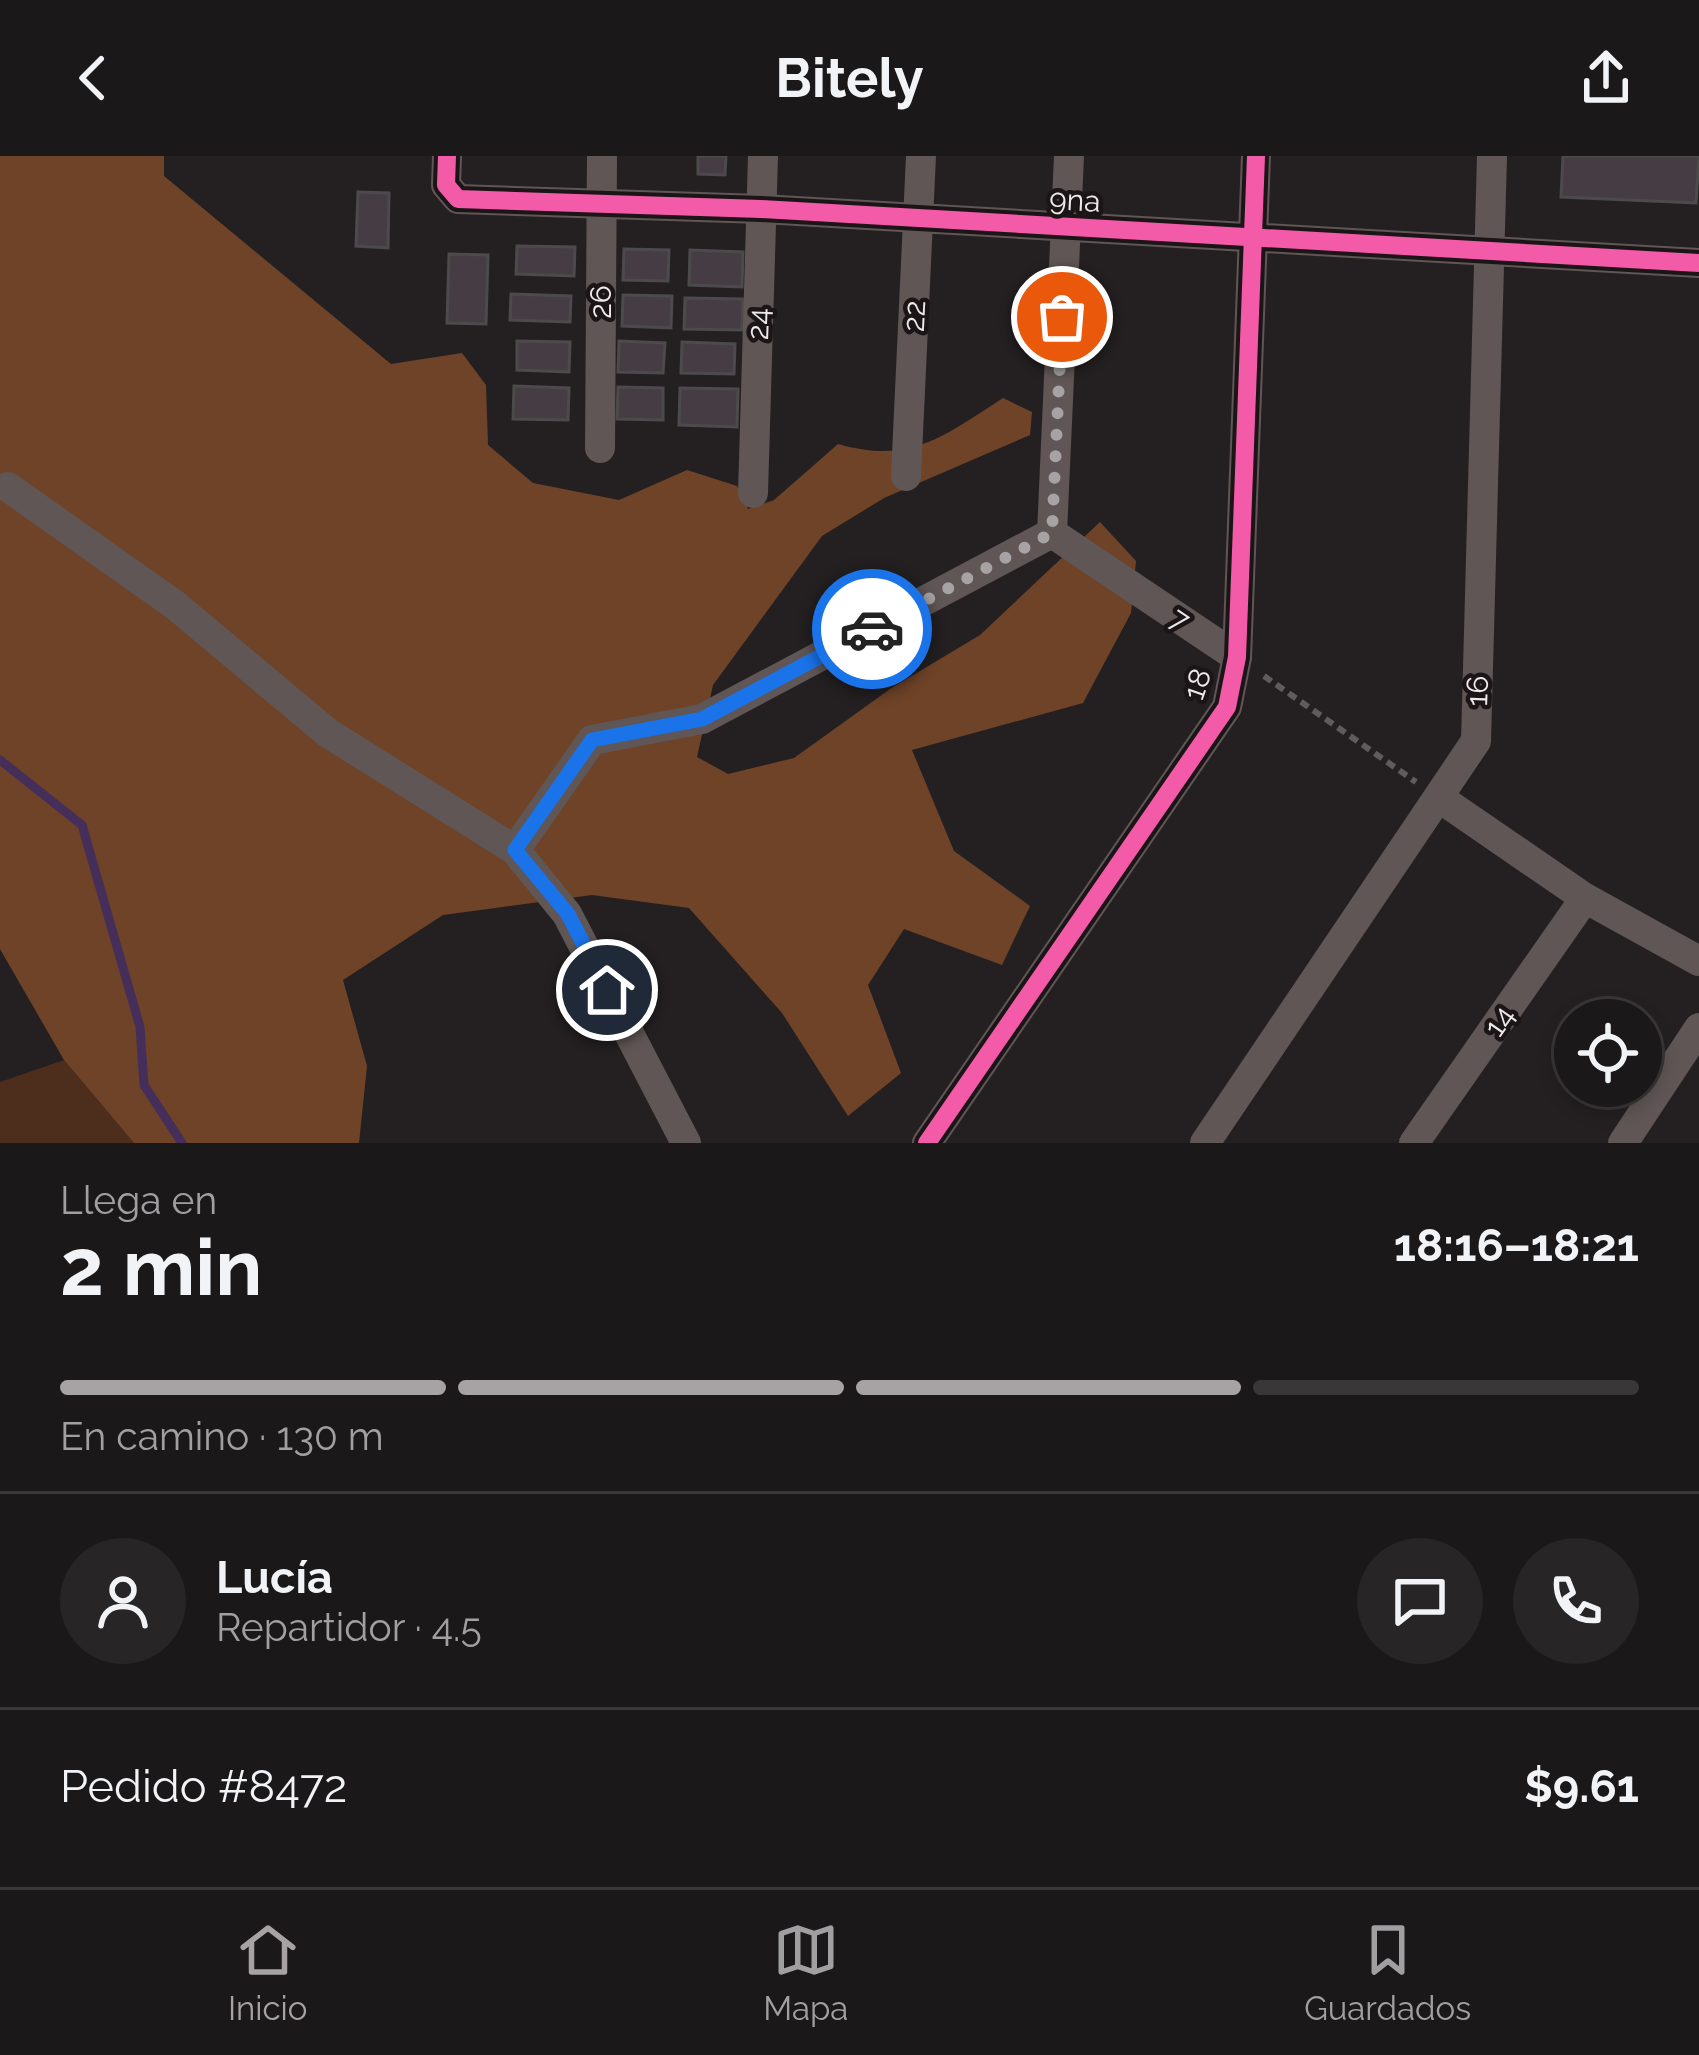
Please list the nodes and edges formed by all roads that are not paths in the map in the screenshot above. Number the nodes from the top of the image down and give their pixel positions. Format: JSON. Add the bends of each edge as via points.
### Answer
{"nodes":[{"id":1,"x":446,"y":156,"type":"edge"},
{"id":2,"x":602,"y":156,"type":"edge"},
{"id":3,"x":763,"y":156,"type":"edge"},
{"id":4,"x":921,"y":156,"type":"edge"},
{"id":5,"x":1070,"y":156,"type":"edge"},
{"id":6,"x":1256,"y":156,"type":"edge"},
{"id":7,"x":1492,"y":156,"type":"edge"},
{"id":8,"x":600,"y":205,"type":"junction"},
{"id":9,"x":761,"y":209,"type":"junction"},
{"id":10,"x":919,"y":220,"type":"junction"},
{"id":11,"x":1066,"y":230,"type":"junction"},
{"id":12,"x":1253,"y":238,"type":"junction"},
{"id":13,"x":1491,"y":252,"type":"junction"},
{"id":14,"x":1699,"y":262,"type":"edge"},
{"id":15,"x":600,"y":448,"type":"dead end"},
{"id":16,"x":906,"y":476,"type":"dead end"},
{"id":17,"x":8,"y":487,"type":"dead end"},
{"id":18,"x":753,"y":493,"type":"dead end"},
{"id":19,"x":1052,"y":533,"type":"junction"},
{"id":20,"x":1237,"y":657,"type":"junction"},
{"id":21,"x":1441,"y":799,"type":"junction"},
{"id":22,"x":515,"y":850,"type":"junction"},
{"id":23,"x":1585,"y":898,"type":"junction"},
{"id":24,"x":1699,"y":961,"type":"edge"},
{"id":25,"x":1699,"y":1028,"type":"edge"},
{"id":26,"x":686,"y":1143,"type":"edge"},
{"id":27,"x":927,"y":1143,"type":"edge"},
{"id":28,"x":1205,"y":1143,"type":"edge"},
{"id":29,"x":1414,"y":1143,"type":"edge"},
{"id":30,"x":1623,"y":1143,"type":"edge"}],
"edges":[{"from":1,"to":8,"type":"street","name":"9na","via":[[458,199]]},
{"from":2,"to":8,"type":"street","name":"26"},
{"from":3,"to":9,"type":"street","name":"24"},
{"from":4,"to":10,"type":"street","name":"22"},
{"from":5,"to":11,"type":"street"},
{"from":6,"to":12,"type":"street","name":"18"},
{"from":7,"to":13,"type":"street","name":"16"},
{"from":8,"to":9,"type":"street","name":"9na"},
{"from":8,"to":15,"type":"street","name":"26"},
{"from":9,"to":10,"type":"street","name":"9na"},
{"from":9,"to":18,"type":"street","name":"24"},
{"from":10,"to":11,"type":"street","name":"9na"},
{"from":10,"to":16,"type":"street","name":"22"},
{"from":11,"to":12,"type":"street","name":"9na"},
{"from":11,"to":19,"type":"street"},
{"from":12,"to":13,"type":"street","name":"9na"},
{"from":12,"to":20,"type":"street","name":"18"},
{"from":13,"to":14,"type":"street","name":"9na"},
{"from":13,"to":21,"type":"street","name":"16","via":[[1476,741]]},
{"from":17,"to":22,"type":"street","via":[[175,605],[328,734]]},
{"from":19,"to":20,"type":"street","name":"7"},
{"from":19,"to":22,"type":"street","via":[[702,719],[592,740]]},
{"from":20,"to":27,"type":"street","name":"18","via":[[1226,707]]},
{"from":21,"to":23,"type":"street"},
{"from":21,"to":28,"type":"street","name":"16"},
{"from":22,"to":26,"type":"street","via":[[568,914]]},
{"from":23,"to":24,"type":"street"},
{"from":23,"to":29,"type":"street","name":"14"},
{"from":25,"to":30,"type":"street"}]}
